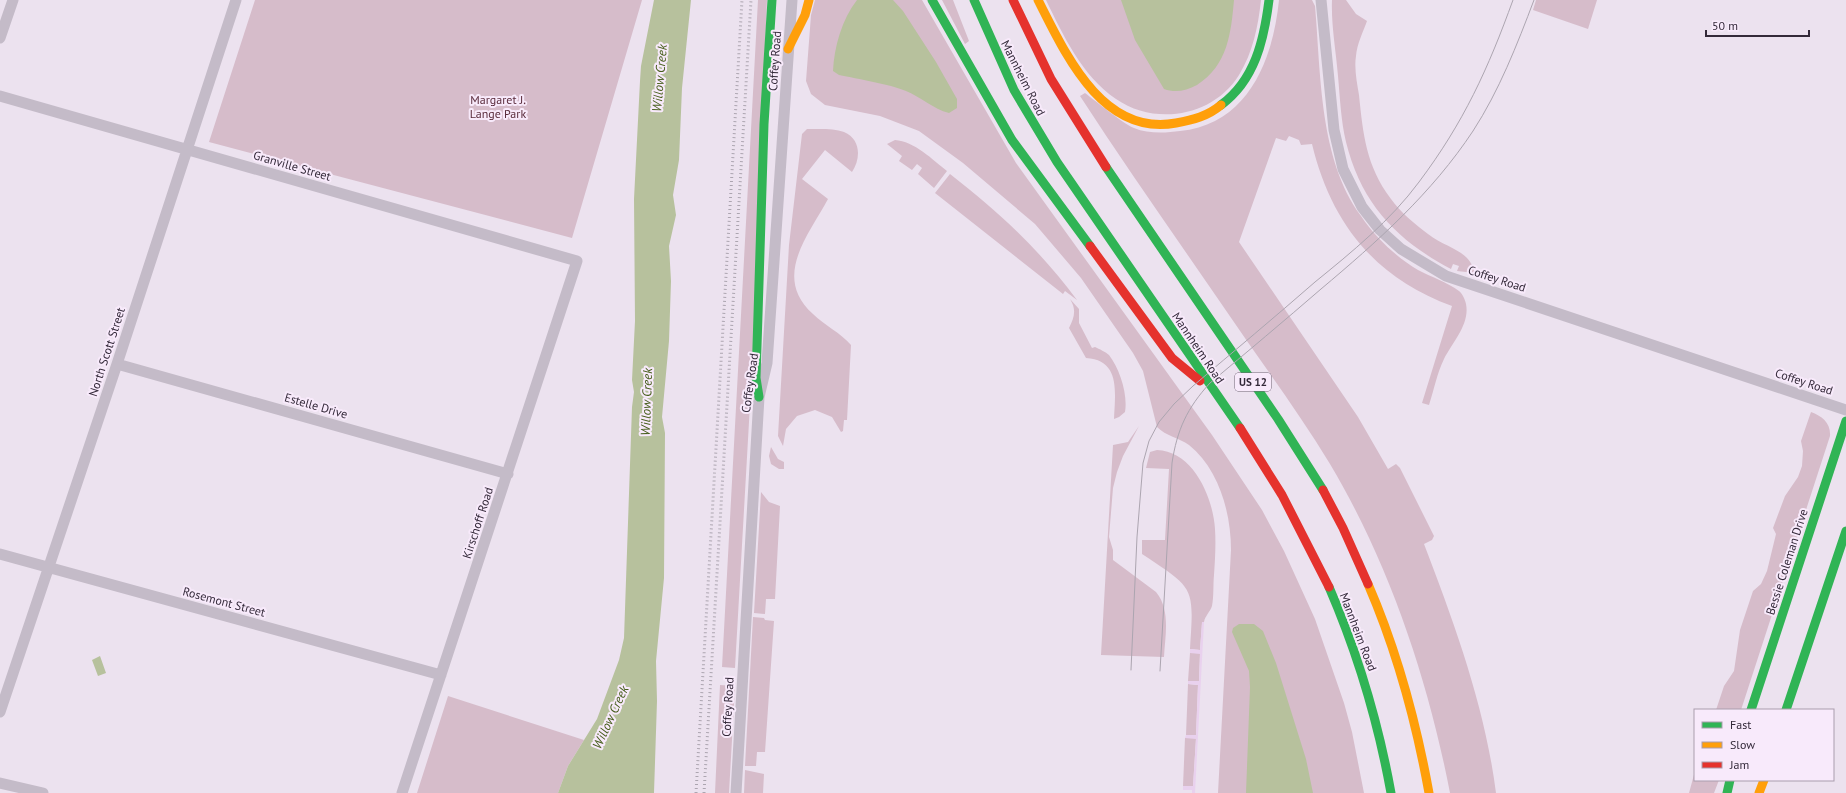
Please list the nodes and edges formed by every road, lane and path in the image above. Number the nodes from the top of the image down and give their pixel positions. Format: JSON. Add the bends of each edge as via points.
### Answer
{"nodes":[{"id":1,"x":12,"y":0,"type":"edge"},
{"id":2,"x":236,"y":0,"type":"edge"},
{"id":3,"x":772,"y":0,"type":"edge"},
{"id":4,"x":792,"y":0,"type":"edge"},
{"id":5,"x":809,"y":0,"type":"edge"},
{"id":6,"x":932,"y":0,"type":"edge"},
{"id":7,"x":974,"y":0,"type":"edge"},
{"id":8,"x":1013,"y":0,"type":"edge"},
{"id":9,"x":1038,"y":0,"type":"edge"},
{"id":10,"x":1270,"y":0,"type":"edge"},
{"id":11,"x":1321,"y":0,"type":"edge"},
{"id":12,"x":0,"y":38,"type":"edge"},
{"id":13,"x":788,"y":49,"type":"junction"},
{"id":14,"x":0,"y":96,"type":"edge"},
{"id":15,"x":187,"y":149,"type":"junction"},
{"id":16,"x":578,"y":261,"type":"joint"},
{"id":17,"x":117,"y":364,"type":"junction"},
{"id":18,"x":1214,"y":392,"type":"junction"},
{"id":19,"x":759,"y":397,"type":"junction"},
{"id":20,"x":1846,"y":410,"type":"edge"},
{"id":21,"x":1846,"y":421,"type":"edge"},
{"id":22,"x":508,"y":474,"type":"junction"},
{"id":23,"x":1846,"y":531,"type":"edge"},
{"id":24,"x":0,"y":554,"type":"edge"},
{"id":25,"x":47,"y":567,"type":"junction"},
{"id":26,"x":441,"y":675,"type":"junction"},
{"id":27,"x":1751,"y":709,"type":"edge"},
{"id":28,"x":1786,"y":709,"type":"edge"},
{"id":29,"x":0,"y":712,"type":"edge"},
{"id":30,"x":1730,"y":781,"type":"edge"},
{"id":31,"x":1764,"y":781,"type":"edge"},
{"id":32,"x":0,"y":782,"type":"edge"},
{"id":33,"x":43,"y":793,"type":"edge"},
{"id":34,"x":402,"y":793,"type":"edge"},
{"id":35,"x":736,"y":793,"type":"edge"},
{"id":36,"x":1391,"y":793,"type":"edge"},
{"id":37,"x":1429,"y":793,"type":"edge"},
{"id":38,"x":1727,"y":793,"type":"edge"},
{"id":39,"x":1759,"y":793,"type":"edge"}],
"edges":[{"from":1,"to":12,"type":"street"},
{"from":2,"to":15,"type":"street","name":"North Scott Street"},
{"from":3,"to":19,"type":"main road","via":[[764,124],[759,275],[756,378]]},
{"from":4,"to":13,"type":"street","name":"Coffey Road"},
{"from":5,"to":13,"type":"main road","via":[[805,16]]},
{"from":6,"to":18,"type":"main road","via":[[1012,140],[1172,358]]},
{"from":7,"to":18,"type":"main road","name":"Mannheim Road","number":"US 12","via":[[1006,74],[1029,117]]},
{"from":8,"to":37,"type":"main road","name":"Mannheim Road","number":"US 12","via":[[1048,75],[1078,125],[1297,448],[1343,527],[1369,583],[1401,673],[1417,732]]},
{"from":9,"to":10,"type":"main road","via":[[1070,60],[1096,94],[1114,110],[1136,120],[1162,124],[1198,119],[1226,103],[1238,92],[1249,77],[1258,57],[1268,21]]},
{"from":11,"to":20,"type":"street","name":"Coffey Road","via":[[1334,130],[1343,169],[1362,207],[1380,230],[1401,249],[1446,276]]},
{"from":13,"to":19,"type":"street","name":"Coffey Road","via":[[767,363]]},
{"from":14,"to":15,"type":"street","name":"Granville Street"},
{"from":15,"to":16,"type":"street","name":"Granville Street"},
{"from":15,"to":17,"type":"street","name":"North Scott Street"},
{"from":16,"to":22,"type":"street","name":"Kirschoff Road"},
{"from":17,"to":22,"type":"street","name":"Estelle Drive"},
{"from":17,"to":25,"type":"street","name":"North Scott Street"},
{"from":18,"to":36,"type":"main road","name":"Mannheim Road","number":"US 12","via":[[1259,458],[1322,573],[1349,637],[1373,709]]},
{"from":19,"to":35,"type":"street","name":"Coffey Road"},
{"from":21,"to":27,"type":"main road","name":"Bessie Coleman Drive"},
{"from":22,"to":26,"type":"street","name":"Kirschoff Road"},
{"from":23,"to":28,"type":"main road"},
{"from":24,"to":25,"type":"street","name":"Rosemont Street"},
{"from":25,"to":26,"type":"street","name":"Rosemont Street"},
{"from":25,"to":29,"type":"street","name":"North Scott Street"},
{"from":26,"to":34,"type":"street","name":"Kirschoff Road"},
{"from":30,"to":38,"type":"main road"},
{"from":31,"to":39,"type":"main road"},
{"from":32,"to":33,"type":"street"}]}
